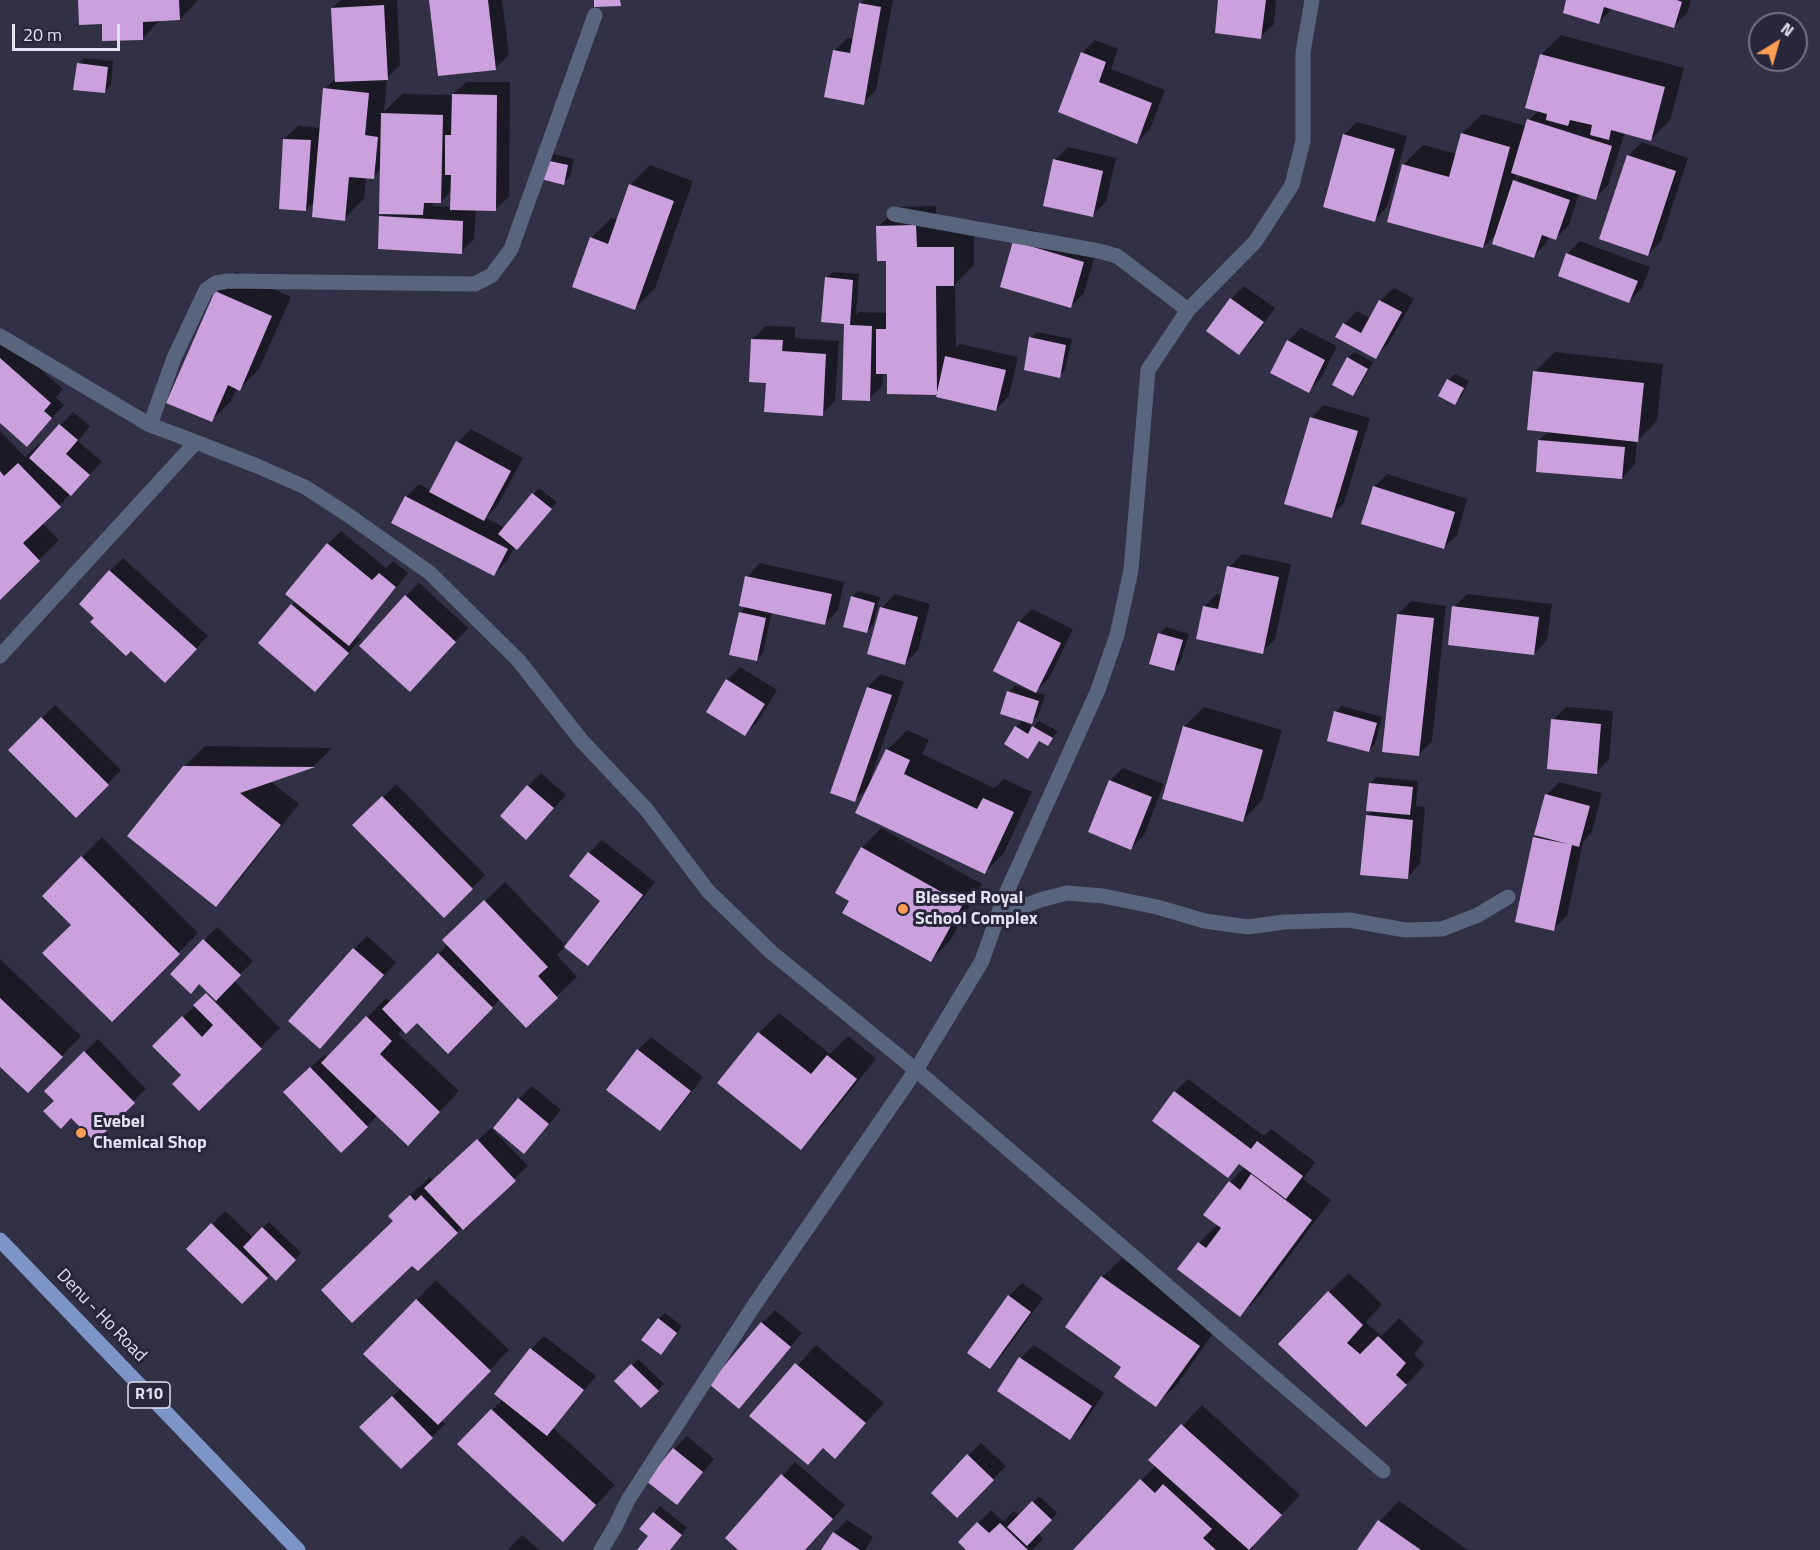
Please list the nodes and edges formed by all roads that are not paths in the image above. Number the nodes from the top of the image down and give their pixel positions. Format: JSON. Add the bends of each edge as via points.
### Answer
{"nodes":[{"id":1,"x":1312,"y":0,"type":"edge"},
{"id":2,"x":595,"y":15,"type":"dead end"},
{"id":3,"x":894,"y":214,"type":"dead end"},
{"id":4,"x":1188,"y":310,"type":"junction"},
{"id":5,"x":0,"y":336,"type":"edge"},
{"id":6,"x":150,"y":425,"type":"junction"},
{"id":7,"x":196,"y":442,"type":"junction"},
{"id":8,"x":0,"y":656,"type":"edge"},
{"id":9,"x":1508,"y":897,"type":"dead end"},
{"id":10,"x":996,"y":917,"type":"junction"},
{"id":11,"x":916,"y":1070,"type":"junction"},
{"id":12,"x":0,"y":1240,"type":"edge"},
{"id":13,"x":1383,"y":1470,"type":"dead end"},
{"id":14,"x":298,"y":1550,"type":"edge"},
{"id":15,"x":601,"y":1550,"type":"edge"}],
"edges":[{"from":1,"to":4,"type":"street","via":[[1303,52],[1304,141],[1292,185],[1255,242]]},
{"from":2,"to":6,"type":"street","via":[[512,249],[492,275],[475,284],[216,283],[206,290],[174,358]]},
{"from":3,"to":4,"type":"street","via":[[1118,256]]},
{"from":4,"to":10,"type":"street","via":[[1148,370],[1131,570],[1117,635],[1098,690]]},
{"from":5,"to":6,"type":"street"},
{"from":6,"to":7,"type":"street"},
{"from":7,"to":8,"type":"street"},
{"from":7,"to":11,"type":"street","via":[[304,487],[430,573],[519,661],[581,740],[646,809],[708,891],[771,952]]},
{"from":9,"to":10,"type":"street","via":[[1478,915],[1442,929],[1404,930],[1349,920],[1248,927],[1205,921],[1103,896],[1067,893]]},
{"from":10,"to":11,"type":"street","via":[[982,961]]},
{"from":11,"to":13,"type":"street"},
{"from":11,"to":15,"type":"street","via":[[753,1307],[628,1500]]},
{"from":12,"to":14,"type":"main road","name":"Denu - Ho Road","number":"R10"}]}
